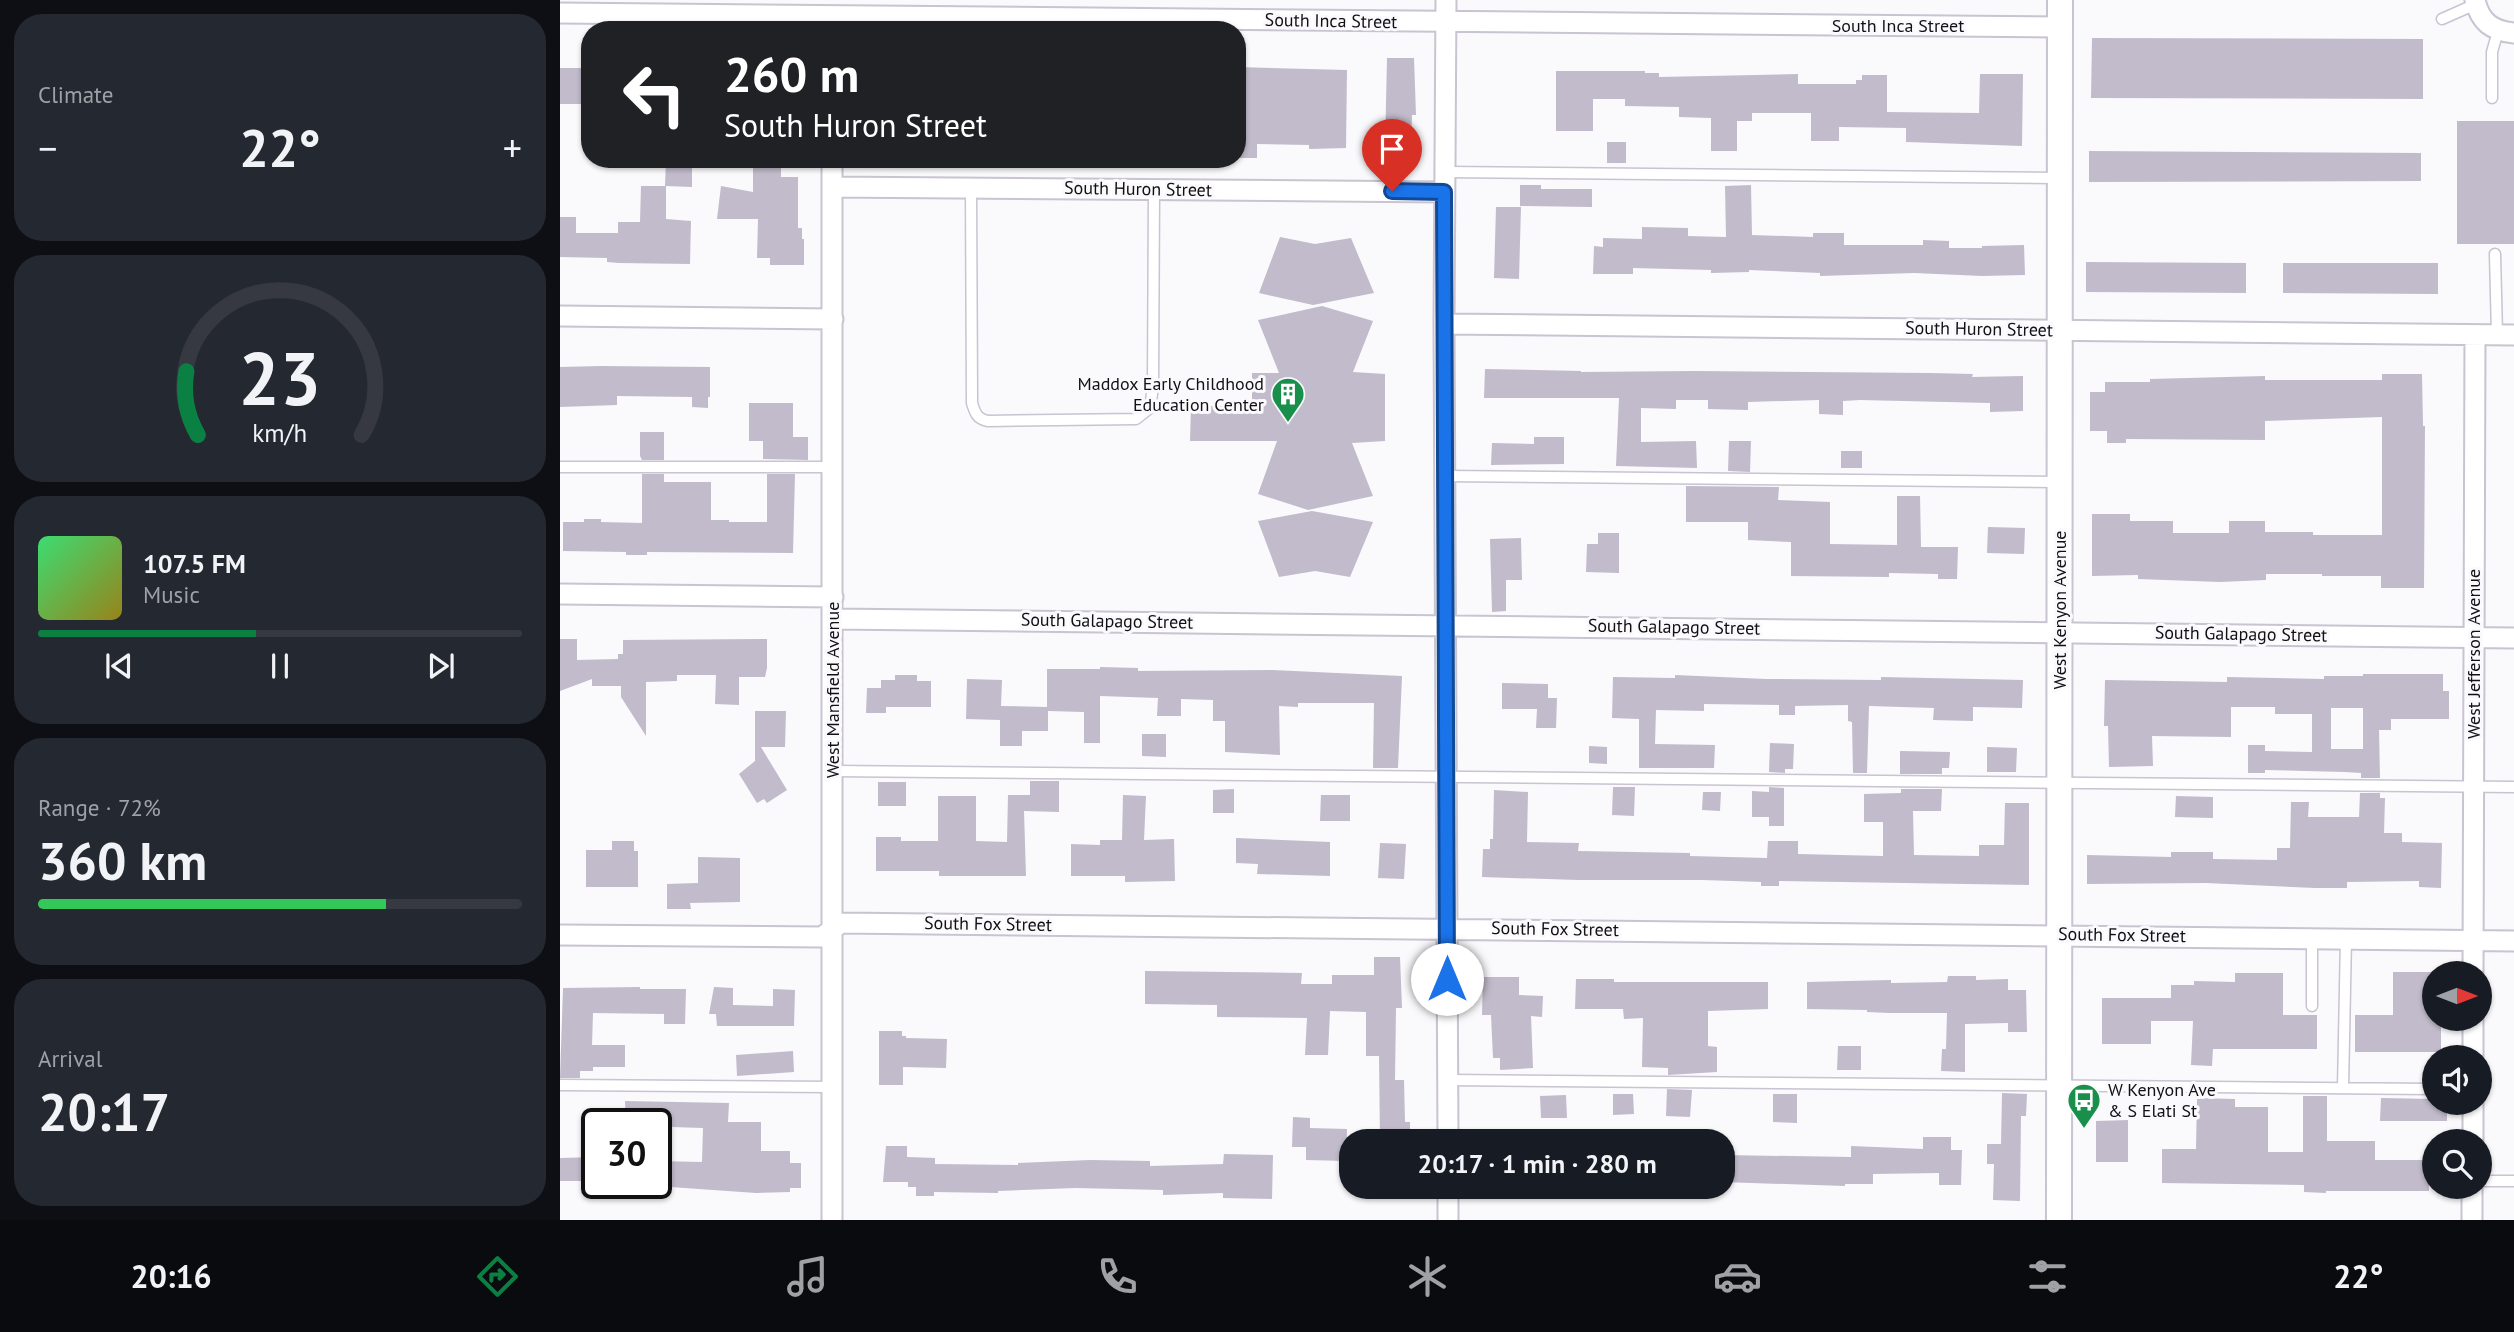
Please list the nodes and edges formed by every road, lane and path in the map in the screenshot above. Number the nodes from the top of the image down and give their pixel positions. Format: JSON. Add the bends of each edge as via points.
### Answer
{"nodes":[{"id":1,"x":1446,"y":0,"type":"edge"},
{"id":2,"x":2060,"y":0,"type":"edge"},
{"id":3,"x":560,"y":13,"type":"edge"},
{"id":4,"x":833,"y":15,"type":"edge"},
{"id":5,"x":2489,"y":18,"type":"edge"},
{"id":6,"x":2442,"y":19,"type":"dead end"},
{"id":7,"x":1446,"y":22,"type":"junction"},
{"id":8,"x":2059,"y":27,"type":"junction"},
{"id":9,"x":2492,"y":98,"type":"dead end"},
{"id":10,"x":832,"y":168,"type":"edge"},
{"id":11,"x":2059,"y":178,"type":"junction"},
{"id":12,"x":1444,"y":182,"type":"junction"},
{"id":13,"x":832,"y":187,"type":"junction"},
{"id":14,"x":971,"y":187,"type":"junction"},
{"id":15,"x":1154,"y":190,"type":"junction"},
{"id":16,"x":2495,"y":254,"type":"dead end"},
{"id":17,"x":560,"y":316,"type":"edge"},
{"id":18,"x":833,"y":319,"type":"junction"},
{"id":19,"x":1444,"y":324,"type":"junction"},
{"id":20,"x":2059,"y":330,"type":"junction"},
{"id":21,"x":2475,"y":335,"type":"junction"},
{"id":22,"x":2505,"y":335,"type":"edge"},
{"id":23,"x":560,"y":467,"type":"edge"},
{"id":24,"x":833,"y":467,"type":"junction"},
{"id":25,"x":1444,"y":476,"type":"junction"},
{"id":26,"x":2059,"y":482,"type":"junction"},
{"id":27,"x":560,"y":594,"type":"edge"},
{"id":28,"x":834,"y":597,"type":"junction"},
{"id":29,"x":833,"y":618,"type":"junction"},
{"id":30,"x":1445,"y":624,"type":"junction"},
{"id":31,"x":2060,"y":632,"type":"junction"},
{"id":32,"x":2474,"y":637,"type":"junction"},
{"id":33,"x":2514,"y":638,"type":"edge"},
{"id":34,"x":833,"y":771,"type":"junction"},
{"id":35,"x":1446,"y":776,"type":"junction"},
{"id":36,"x":2060,"y":783,"type":"junction"},
{"id":37,"x":2474,"y":787,"type":"junction"},
{"id":38,"x":2514,"y":787,"type":"edge"},
{"id":39,"x":1447,"y":928,"type":"junction"},
{"id":40,"x":832,"y":931,"type":"junction"},
{"id":41,"x":2059,"y":934,"type":"junction"},
{"id":42,"x":560,"y":935,"type":"edge"},
{"id":43,"x":2312,"y":937,"type":"junction"},
{"id":44,"x":2346,"y":937,"type":"junction"},
{"id":45,"x":2473,"y":939,"type":"junction"},
{"id":46,"x":2514,"y":941,"type":"edge"},
{"id":47,"x":2473,"y":961,"type":"edge"},
{"id":48,"x":2312,"y":1006,"type":"dead end"},
{"id":49,"x":1448,"y":1080,"type":"junction"},
{"id":50,"x":560,"y":1085,"type":"edge"},
{"id":51,"x":2059,"y":1086,"type":"junction"},
{"id":52,"x":832,"y":1087,"type":"junction"},
{"id":53,"x":2343,"y":1088,"type":"junction"},
{"id":54,"x":2422,"y":1089,"type":"edge"},
{"id":55,"x":1448,"y":1129,"type":"edge"},
{"id":56,"x":2492,"y":1181,"type":"edge"},
{"id":57,"x":2514,"y":1181,"type":"edge"},
{"id":58,"x":1448,"y":1199,"type":"edge"},
{"id":59,"x":2472,"y":1199,"type":"edge"},
{"id":60,"x":832,"y":1220,"type":"edge"},
{"id":61,"x":1448,"y":1220,"type":"edge"},
{"id":62,"x":2059,"y":1220,"type":"edge"},
{"id":63,"x":2472,"y":1220,"type":"edge"}],
"edges":[{"from":1,"to":7,"type":"street"},
{"from":2,"to":8,"type":"street","name":"West Kenyon Avenue"},
{"from":3,"to":4,"type":"street","name":"South Inca Street"},
{"from":4,"to":7,"type":"street","name":"South Inca Street"},
{"from":5,"to":6,"type":"lane"},
{"from":5,"to":9,"type":"lane"},
{"from":7,"to":8,"type":"street","name":"South Inca Street"},
{"from":7,"to":12,"type":"street"},
{"from":8,"to":11,"type":"street","name":"West Kenyon Avenue"},
{"from":10,"to":13,"type":"street","name":"West Mansfield Avenue"},
{"from":11,"to":12,"type":"lane"},
{"from":11,"to":20,"type":"street","name":"West Kenyon Avenue"},
{"from":12,"to":15,"type":"street","name":"South Huron Street"},
{"from":12,"to":19,"type":"street"},
{"from":13,"to":14,"type":"street","name":"South Huron Street"},
{"from":13,"to":18,"type":"street","name":"West Mansfield Avenue"},
{"from":14,"to":15,"type":"street","name":"South Huron Street"},
{"from":14,"to":15,"type":"lane","via":[[972,403],[981,420],[988,421],[1136,419],[1150,408]]},
{"from":16,"to":22,"type":"lane"},
{"from":17,"to":18,"type":"street"},
{"from":18,"to":24,"type":"street","name":"West Mansfield Avenue"},
{"from":19,"to":20,"type":"street","name":"South Huron Street"},
{"from":19,"to":25,"type":"street"},
{"from":20,"to":21,"type":"street","name":"South Huron Street"},
{"from":20,"to":26,"type":"street","name":"West Kenyon Avenue"},
{"from":21,"to":22,"type":"street","name":"South Huron Street"},
{"from":21,"to":32,"type":"street","name":"West Jefferson Avenue"},
{"from":23,"to":24,"type":"lane"},
{"from":24,"to":28,"type":"street","name":"West Mansfield Avenue"},
{"from":25,"to":26,"type":"lane"},
{"from":25,"to":30,"type":"street"},
{"from":26,"to":31,"type":"street","name":"West Kenyon Avenue"},
{"from":27,"to":28,"type":"street"},
{"from":28,"to":29,"type":"street","name":"West Mansfield Avenue"},
{"from":29,"to":30,"type":"street","name":"South Galapago Street"},
{"from":29,"to":34,"type":"street","name":"West Mansfield Avenue"},
{"from":30,"to":31,"type":"street","name":"South Galapago Street"},
{"from":30,"to":35,"type":"street"},
{"from":31,"to":32,"type":"street","name":"South Galapago Street"},
{"from":31,"to":36,"type":"street","name":"West Kenyon Avenue"},
{"from":32,"to":33,"type":"street","name":"South Galapago Street"},
{"from":32,"to":37,"type":"street","name":"West Jefferson Avenue"},
{"from":34,"to":35,"type":"lane"},
{"from":34,"to":40,"type":"street","name":"West Mansfield Avenue"},
{"from":35,"to":36,"type":"lane"},
{"from":35,"to":39,"type":"street"},
{"from":36,"to":37,"type":"lane"},
{"from":36,"to":41,"type":"street","name":"West Kenyon Avenue"},
{"from":37,"to":38,"type":"lane"},
{"from":37,"to":45,"type":"street","name":"West Jefferson Avenue"},
{"from":39,"to":40,"type":"street","name":"South Fox Street","via":[[841,922]]},
{"from":39,"to":41,"type":"street","name":"South Fox Street"},
{"from":39,"to":49,"type":"street"},
{"from":40,"to":42,"type":"street","name":"South Fox Street","via":[[822,937]]},
{"from":40,"to":52,"type":"street","name":"West Mansfield Avenue"},
{"from":41,"to":43,"type":"street","name":"South Fox Street"},
{"from":41,"to":51,"type":"street","name":"West Kenyon Avenue"},
{"from":43,"to":44,"type":"street","name":"South Fox Street"},
{"from":43,"to":48,"type":"lane"},
{"from":44,"to":45,"type":"street","name":"South Fox Street"},
{"from":44,"to":53,"type":"lane"},
{"from":45,"to":46,"type":"street","name":"South Fox Street"},
{"from":45,"to":47,"type":"street","name":"West Jefferson Avenue"},
{"from":49,"to":51,"type":"lane"},
{"from":49,"to":55,"type":"street"},
{"from":50,"to":52,"type":"lane"},
{"from":51,"to":53,"type":"lane"},
{"from":51,"to":62,"type":"street","name":"West Kenyon Avenue"},
{"from":52,"to":60,"type":"street","name":"West Mansfield Avenue"},
{"from":53,"to":54,"type":"lane"},
{"from":56,"to":57,"type":"lane"},
{"from":58,"to":61,"type":"street"},
{"from":59,"to":63,"type":"street"}]}
